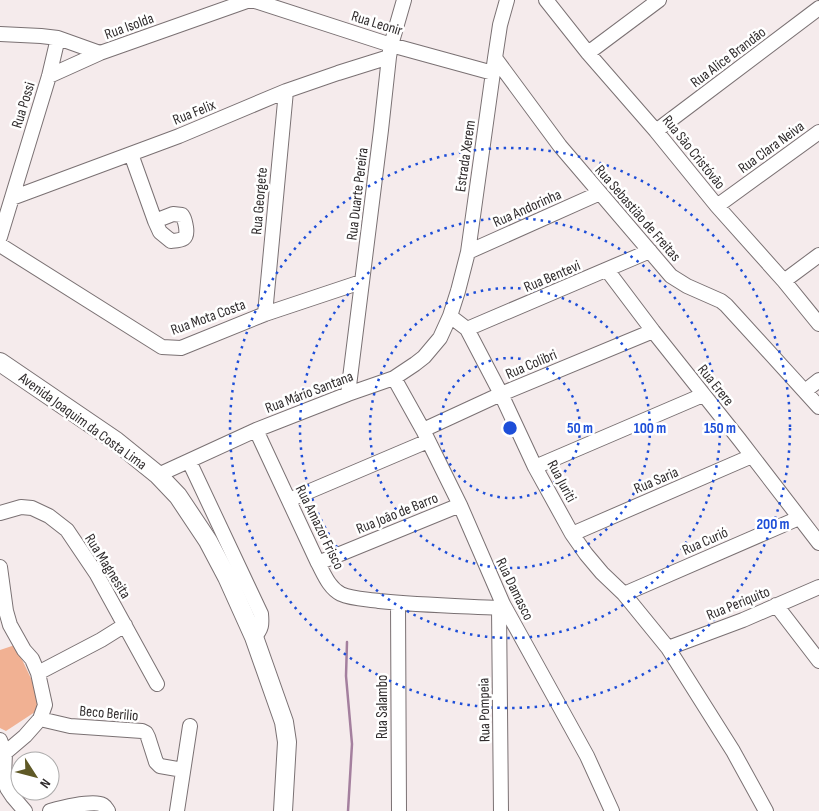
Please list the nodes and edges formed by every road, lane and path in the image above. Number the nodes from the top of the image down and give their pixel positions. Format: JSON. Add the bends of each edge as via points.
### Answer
{"nodes":[{"id":1,"x":251,"y":0,"type":"edge"},
{"id":2,"x":404,"y":0,"type":"edge"},
{"id":3,"x":507,"y":0,"type":"edge"},
{"id":4,"x":546,"y":0,"type":"edge"},
{"id":5,"x":659,"y":0,"type":"edge"},
{"id":6,"x":819,"y":8,"type":"edge"},
{"id":7,"x":0,"y":34,"type":"edge"},
{"id":8,"x":58,"y":38,"type":"junction"},
{"id":9,"x":390,"y":51,"type":"junction"},
{"id":10,"x":588,"y":53,"type":"junction"},
{"id":11,"x":100,"y":54,"type":"junction"},
{"id":12,"x":495,"y":58,"type":"junction"},
{"id":13,"x":493,"y":73,"type":"junction"},
{"id":14,"x":49,"y":76,"type":"junction"},
{"id":15,"x":286,"y":91,"type":"junction"},
{"id":16,"x":656,"y":131,"type":"junction"},
{"id":17,"x":819,"y":132,"type":"edge"},
{"id":18,"x":131,"y":154,"type":"junction"},
{"id":19,"x":600,"y":193,"type":"junction"},
{"id":20,"x":12,"y":198,"type":"junction"},
{"id":21,"x":717,"y":206,"type":"junction"},
{"id":22,"x":155,"y":221,"type":"dead end"},
{"id":23,"x":0,"y":237,"type":"edge"},
{"id":24,"x":0,"y":245,"type":"edge"},
{"id":25,"x":650,"y":251,"type":"junction"},
{"id":26,"x":468,"y":252,"type":"junction"},
{"id":27,"x":819,"y":255,"type":"edge"},
{"id":28,"x":607,"y":270,"type":"junction"},
{"id":29,"x":784,"y":281,"type":"junction"},
{"id":30,"x":361,"y":282,"type":"junction"},
{"id":31,"x":265,"y":314,"type":"junction"},
{"id":32,"x":450,"y":316,"type":"junction"},
{"id":33,"x":819,"y":324,"type":"edge"},
{"id":34,"x":467,"y":330,"type":"junction"},
{"id":35,"x":653,"y":331,"type":"junction"},
{"id":36,"x":0,"y":362,"type":"edge"},
{"id":37,"x":394,"y":378,"type":"junction"},
{"id":38,"x":819,"y":380,"type":"edge"},
{"id":39,"x":805,"y":391,"type":"junction"},
{"id":40,"x":348,"y":394,"type":"junction"},
{"id":41,"x":502,"y":394,"type":"junction"},
{"id":42,"x":703,"y":395,"type":"junction"},
{"id":43,"x":819,"y":407,"type":"edge"},
{"id":44,"x":256,"y":430,"type":"junction"},
{"id":45,"x":426,"y":436,"type":"junction"},
{"id":46,"x":752,"y":456,"type":"junction"},
{"id":47,"x":189,"y":461,"type":"junction"},
{"id":48,"x":536,"y":466,"type":"junction"},
{"id":49,"x":158,"y":475,"type":"junction"},
{"id":50,"x":289,"y":500,"type":"junction"},
{"id":51,"x":460,"y":505,"type":"junction"},
{"id":52,"x":0,"y":513,"type":"edge"},
{"id":53,"x":799,"y":518,"type":"junction"},
{"id":54,"x":572,"y":534,"type":"junction"},
{"id":55,"x":819,"y":543,"type":"edge"},
{"id":56,"x":318,"y":563,"type":"junction"},
{"id":57,"x":0,"y":567,"type":"edge"},
{"id":58,"x":819,"y":587,"type":"edge"},
{"id":59,"x":624,"y":594,"type":"junction"},
{"id":60,"x":398,"y":603,"type":"junction"},
{"id":61,"x":776,"y":605,"type":"junction"},
{"id":62,"x":501,"y":606,"type":"junction"},
{"id":63,"x":125,"y":625,"type":"junction"},
{"id":64,"x":254,"y":637,"type":"junction"},
{"id":65,"x":668,"y":648,"type":"junction"},
{"id":66,"x":819,"y":661,"type":"edge"},
{"id":67,"x":38,"y":673,"type":"junction"},
{"id":68,"x":157,"y":684,"type":"dead end"},
{"id":69,"x":40,"y":719,"type":"junction"},
{"id":70,"x":190,"y":726,"type":"dead end"},
{"id":71,"x":3,"y":747,"type":"edge"},
{"id":72,"x":183,"y":770,"type":"junction"},
{"id":73,"x":72,"y":809,"type":"edge"},
{"id":74,"x":25,"y":811,"type":"edge"},
{"id":75,"x":50,"y":811,"type":"edge"},
{"id":76,"x":108,"y":811,"type":"edge"},
{"id":77,"x":177,"y":811,"type":"edge"},
{"id":78,"x":283,"y":811,"type":"edge"},
{"id":79,"x":399,"y":811,"type":"edge"},
{"id":80,"x":501,"y":811,"type":"edge"},
{"id":81,"x":612,"y":811,"type":"edge"},
{"id":82,"x":766,"y":811,"type":"edge"}],
"edges":[{"from":1,"to":9,"type":"street","name":"Rua Leonir"},
{"from":1,"to":11,"type":"street","name":"Rua Isolda"},
{"from":2,"to":9,"type":"street","name":"Rua Duarte Pereira"},
{"from":3,"to":12,"type":"street","name":"Estrada Xerem"},
{"from":4,"to":10,"type":"street","name":"Rua São Cristóvão"},
{"from":5,"to":10,"type":"street"},
{"from":6,"to":16,"type":"street","name":"Rua Alice Brandão"},
{"from":7,"to":8,"type":"street"},
{"from":8,"to":11,"type":"street"},
{"from":8,"to":14,"type":"street","name":"Rua Possi"},
{"from":9,"to":13,"type":"street","name":"Rua Leonir"},
{"from":9,"to":15,"type":"street","name":"Rua Felix"},
{"from":9,"to":30,"type":"street","name":"Rua Duarte Pereira"},
{"from":10,"to":16,"type":"street","name":"Rua São Cristóvão"},
{"from":11,"to":14,"type":"street","name":"Rua Isolda"},
{"from":12,"to":13,"type":"street","name":"Estrada Xerem"},
{"from":12,"to":19,"type":"street","name":"Rua Sebastião de Freitas","via":[[560,146]]},
{"from":13,"to":26,"type":"street","name":"Estrada Xerem"},
{"from":14,"to":20,"type":"street","name":"Rua Possi"},
{"from":15,"to":18,"type":"street","name":"Rua Felix"},
{"from":15,"to":31,"type":"street","name":"Rua Georgete"},
{"from":16,"to":21,"type":"street","name":"Rua São Cristóvão"},
{"from":17,"to":21,"type":"street","name":"Rua Clara Neiva"},
{"from":18,"to":20,"type":"street","name":"Rua Felix"},
{"from":18,"to":22,"type":"street"},
{"from":19,"to":25,"type":"street","name":"Rua Sebastião de Freitas"},
{"from":19,"to":26,"type":"street","name":"Rua Andorinha"},
{"from":20,"to":23,"type":"street","name":"Rua Possi"},
{"from":21,"to":29,"type":"street","name":"Rua São Cristóvão"},
{"from":24,"to":31,"type":"street","name":"Rua Mota Costa","via":[[162,347],[180,348]]},
{"from":25,"to":28,"type":"street","name":"Rua Bentevi"},
{"from":25,"to":39,"type":"street","name":"Rua Sebastião de Freitas","via":[[671,276],[726,305]]},
{"from":26,"to":32,"type":"street","name":"Estrada Xerem"},
{"from":27,"to":29,"type":"street"},
{"from":28,"to":34,"type":"street","name":"Rua Bentevi"},
{"from":28,"to":35,"type":"street","name":"Rua Erere"},
{"from":29,"to":33,"type":"street","name":"Rua São Cristóvão"},
{"from":30,"to":31,"type":"street","name":"Rua Mota Costa"},
{"from":30,"to":40,"type":"street","name":"Rua Duarte Pereira"},
{"from":32,"to":34,"type":"street","name":"Rua Juriti"},
{"from":32,"to":37,"type":"street","name":"Rua Mário Santana","via":[[432,348]]},
{"from":34,"to":41,"type":"street","name":"Rua Juriti"},
{"from":35,"to":41,"type":"street","name":"Rua Colibri"},
{"from":35,"to":42,"type":"street","name":"Rua Erere"},
{"from":36,"to":49,"type":"main road","name":"Avenida Joaquim da Costa Lima","via":[[116,441]]},
{"from":37,"to":40,"type":"street","name":"Rua Mário Santana"},
{"from":37,"to":45,"type":"street","name":"Rua Damasco"},
{"from":38,"to":39,"type":"street"},
{"from":39,"to":43,"type":"street","name":"Rua Sebastião de Freitas"},
{"from":40,"to":44,"type":"street","name":"Rua Mário Santana"},
{"from":41,"to":45,"type":"street","name":"Rua Colibri"},
{"from":41,"to":48,"type":"street","name":"Rua Juriti"},
{"from":42,"to":46,"type":"street","name":"Rua Erere"},
{"from":42,"to":48,"type":"street"},
{"from":44,"to":47,"type":"street","name":"Rua Mário Santana"},
{"from":44,"to":50,"type":"street","name":"Rua Amazor Frisco"},
{"from":45,"to":50,"type":"street","name":"Rua Colibri"},
{"from":45,"to":51,"type":"street","name":"Rua Damasco"},
{"from":46,"to":53,"type":"street","name":"Rua Erere"},
{"from":46,"to":54,"type":"street","name":"Rua Saria"},
{"from":47,"to":49,"type":"street","name":"Rua Mário Santana"},
{"from":47,"to":64,"type":"street","via":[[260,614],[262,624]]},
{"from":48,"to":54,"type":"street","name":"Rua Juriti"},
{"from":49,"to":64,"type":"main road","name":"Avenida Joaquim da Costa Lima","via":[[178,496],[208,541]]},
{"from":50,"to":56,"type":"street","name":"Rua Amazor Frisco"},
{"from":51,"to":56,"type":"street","name":"Rua Joāo de Barro"},
{"from":51,"to":62,"type":"street","name":"Rua Damasco"},
{"from":52,"to":63,"type":"street","name":"Rua Magnesita","via":[[21,507],[32,508],[49,516],[66,530],[96,573]]},
{"from":53,"to":55,"type":"street","name":"Rua Erere"},
{"from":53,"to":59,"type":"street","name":"Rua Curió"},
{"from":54,"to":59,"type":"street","name":"Rua Juriti","via":[[602,573]]},
{"from":56,"to":60,"type":"street","name":"Rua Amazor Frisco","via":[[330,584],[341,594]]},
{"from":57,"to":67,"type":"street","via":[[10,625]]},
{"from":58,"to":61,"type":"street","name":"Rua Periquito"},
{"from":59,"to":65,"type":"street","name":"Rua Juriti"},
{"from":60,"to":62,"type":"street","name":"Rua Amazor Frisco"},
{"from":60,"to":79,"type":"street","name":"Rua Salambo"},
{"from":61,"to":65,"type":"street","name":"Rua Periquito"},
{"from":61,"to":66,"type":"street"},
{"from":62,"to":80,"type":"street","name":"Rua Pompeia"},
{"from":62,"to":81,"type":"street","name":"Rua Damasco","via":[[587,756]]},
{"from":63,"to":67,"type":"street"},
{"from":63,"to":68,"type":"street","name":"Rua Magnesita"},
{"from":64,"to":78,"type":"main road","name":"Avenida Joaquim da Costa Lima","via":[[284,722],[287,742]]},
{"from":65,"to":82,"type":"street","via":[[733,751]]},
{"from":67,"to":69,"type":"street","via":[[45,705]]},
{"from":69,"to":71,"type":"street","via":[[25,736]]},
{"from":69,"to":72,"type":"street","name":"Beco Berilio","via":[[70,726],[142,731],[146,733],[160,766]]},
{"from":70,"to":72,"type":"street"},
{"from":71,"to":74,"type":"street","via":[[7,788]]},
{"from":72,"to":77,"type":"street"},
{"from":73,"to":75,"type":"street"},
{"from":73,"to":76,"type":"street","via":[[99,803]]}]}
